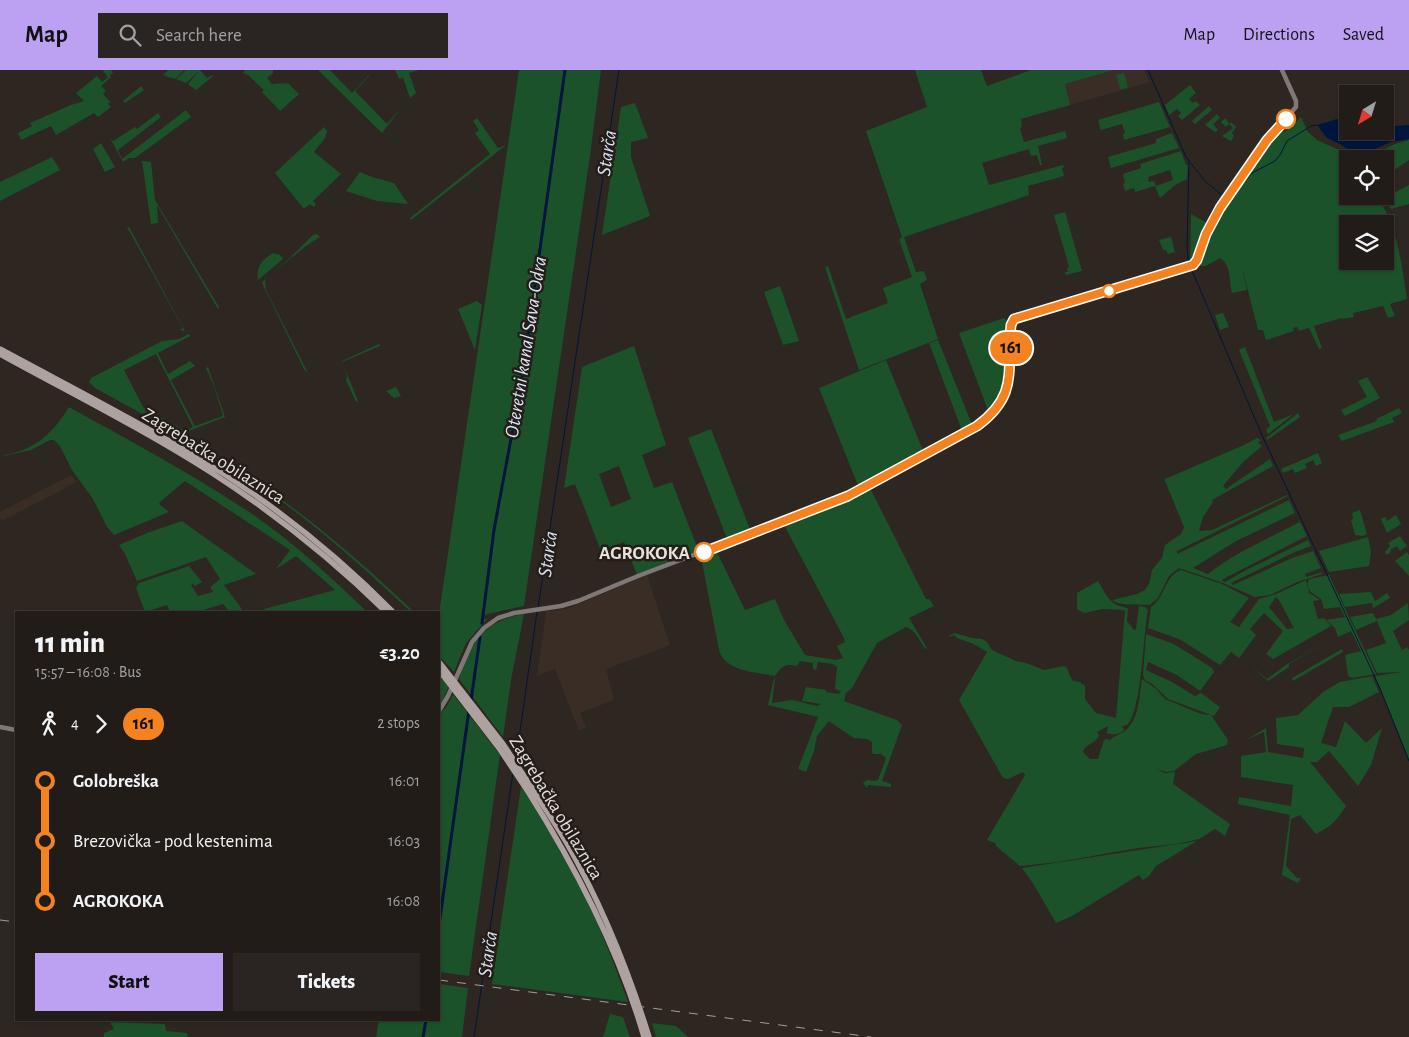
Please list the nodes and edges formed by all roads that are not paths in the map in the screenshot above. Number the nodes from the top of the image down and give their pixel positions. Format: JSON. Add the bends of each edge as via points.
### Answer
{"nodes":[{"id":1,"x":1282,"y":70,"type":"edge"},
{"id":2,"x":0,"y":349,"type":"edge"},
{"id":3,"x":0,"y":354,"type":"edge"},
{"id":4,"x":385,"y":611,"type":"edge"},
{"id":5,"x":392,"y":611,"type":"edge"},
{"id":6,"x":440,"y":663,"type":"edge"},
{"id":7,"x":440,"y":671,"type":"edge"},
{"id":8,"x":440,"y":709,"type":"edge"},
{"id":9,"x":0,"y":727,"type":"edge"},
{"id":10,"x":15,"y":730,"type":"edge"},
{"id":11,"x":530,"y":789,"type":"junction"},
{"id":12,"x":644,"y":1037,"type":"edge"},
{"id":13,"x":649,"y":1037,"type":"edge"}],
"edges":[{"from":1,"to":8,"type":"main road","via":[[1296,107],[1267,140],[1226,199],[1197,260],[1190,267],[1015,318],[1010,330],[1008,385],[1001,402],[989,417],[970,431],[842,499],[567,605],[498,618],[481,630],[466,651]]},
{"from":2,"to":5,"type":"highway","name":"Zagrebačka obilaznica","via":[[142,425],[228,477],[319,545]]},
{"from":3,"to":4,"type":"highway","name":"Zagrebačka obilaznica","via":[[139,430],[225,482],[316,549]]},
{"from":6,"to":11,"type":"highway","name":"Zagrebačka obilaznica","bridge":true,"via":[[503,744]]},
{"from":7,"to":11,"type":"highway","name":"Zagrebačka obilaznica","bridge":true},
{"from":9,"to":10,"type":"main road"},
{"from":11,"to":12,"type":"highway","name":"Zagrebačka obilaznica","via":[[587,895],[615,958]]},
{"from":11,"to":13,"type":"highway","name":"Zagrebačka obilaznica","via":[[565,840],[596,900]]}]}
